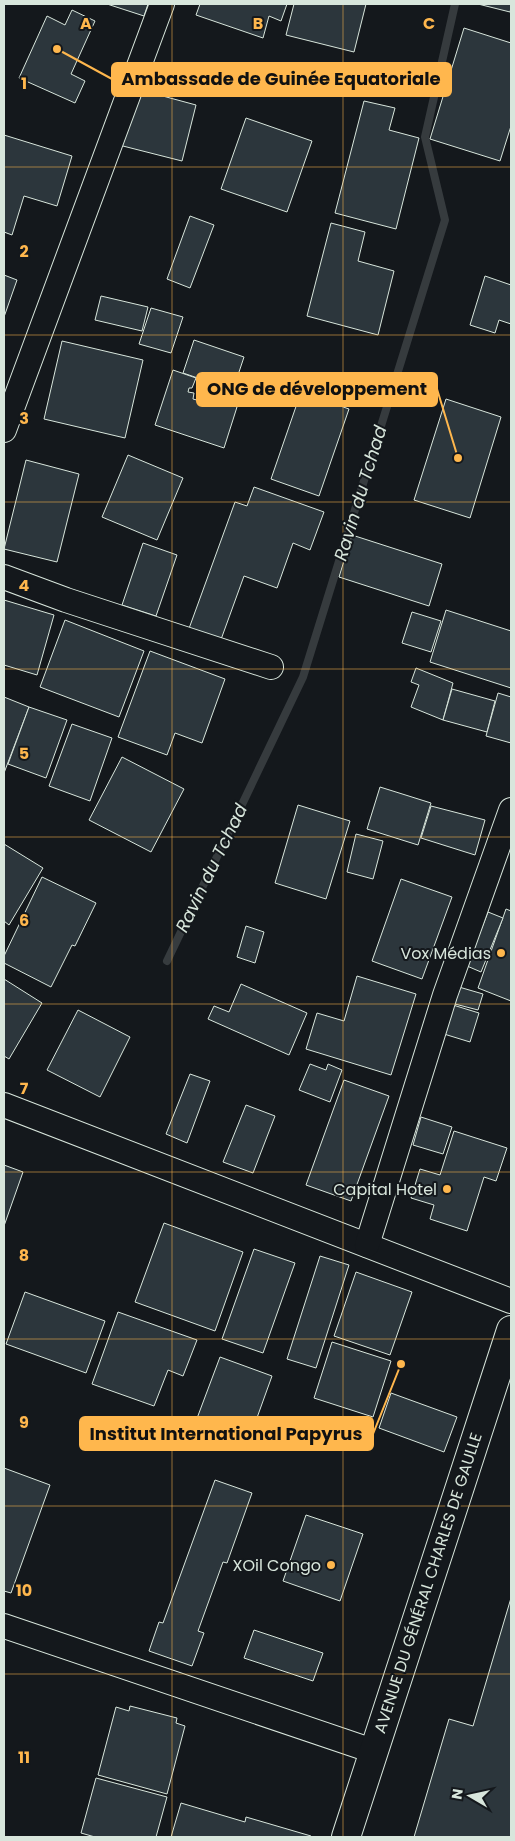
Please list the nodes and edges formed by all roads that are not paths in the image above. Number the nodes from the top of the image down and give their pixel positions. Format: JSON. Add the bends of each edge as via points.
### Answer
{"nodes":[{"id":1,"x":162,"y":4,"type":"edge"},
{"id":2,"x":4,"y":430,"type":"edge"},
{"id":3,"x":4,"y":577,"type":"edge"},
{"id":4,"x":271,"y":667,"type":"dead end"},
{"id":5,"x":511,"y":810,"type":"edge"},
{"id":6,"x":4,"y":1105,"type":"edge"},
{"id":7,"x":367,"y":1245,"type":"junction"},
{"id":8,"x":511,"y":1301,"type":"edge"},
{"id":9,"x":511,"y":1330,"type":"edge"},
{"id":10,"x":4,"y":1626,"type":"edge"},
{"id":11,"x":374,"y":1751,"type":"junction"},
{"id":12,"x":346,"y":1837,"type":"edge"}],
"edges":[{"from":1,"to":2,"type":"street"},
{"from":3,"to":4,"type":"street"},
{"from":5,"to":7,"type":"street","via":[[445,995]]},
{"from":6,"to":7,"type":"street"},
{"from":7,"to":8,"type":"street"},
{"from":9,"to":11,"type":"street","name":"AVENUE DU GÉNÉRAL CHARLES DE GAULLE"},
{"from":10,"to":11,"type":"street"},
{"from":11,"to":12,"type":"street","name":"AVENUE DU GÉNÉRAL CHARLES DE GAULLE"}]}
